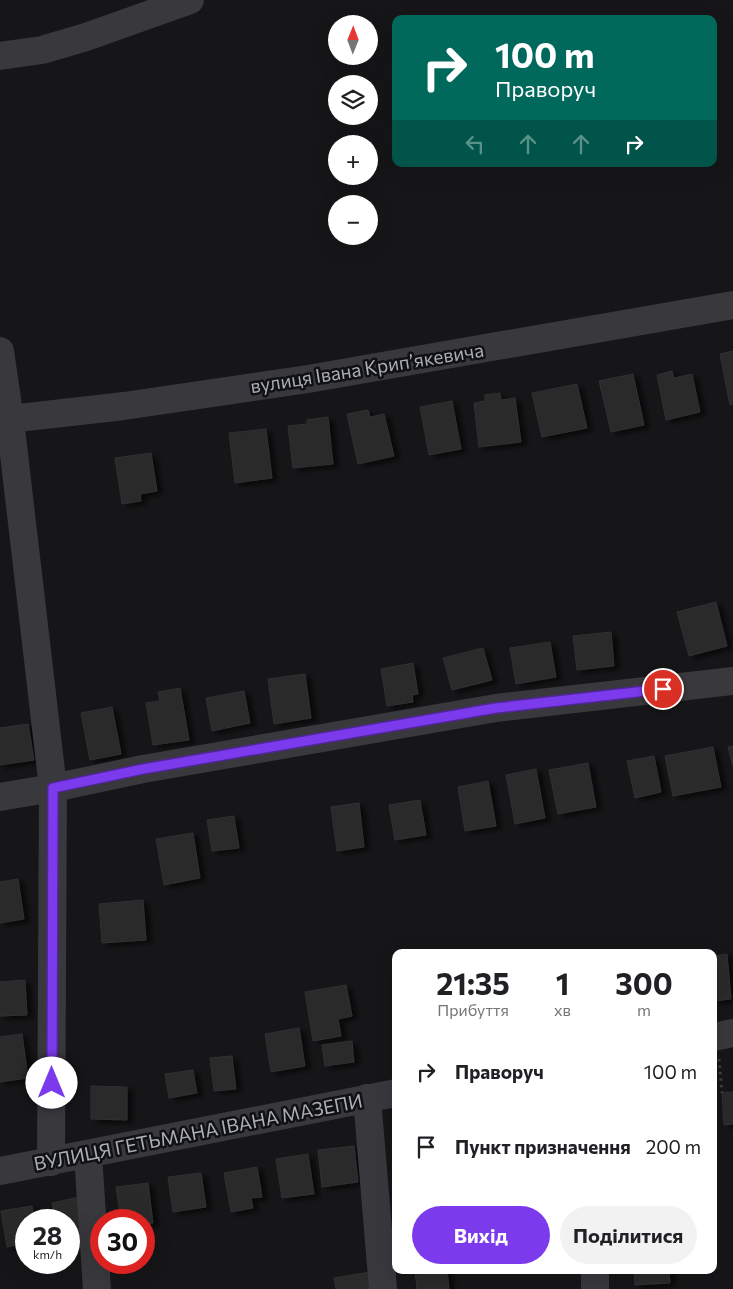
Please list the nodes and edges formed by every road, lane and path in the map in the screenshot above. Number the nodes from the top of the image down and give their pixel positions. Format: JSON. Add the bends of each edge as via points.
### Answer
{"nodes":[{"id":1,"x":190,"y":0,"type":"edge"},
{"id":2,"x":0,"y":56,"type":"edge"},
{"id":3,"x":733,"y":305,"type":"edge"},
{"id":4,"x":0,"y":351,"type":"edge"},
{"id":5,"x":5,"y":420,"type":"edge"},
{"id":6,"x":733,"y":681,"type":"edge"},
{"id":7,"x":53,"y":788,"type":"junction"},
{"id":8,"x":0,"y":797,"type":"edge"},
{"id":9,"x":721,"y":1035,"type":"edge"},
{"id":10,"x":722,"y":1093,"type":"dead end"},
{"id":11,"x":392,"y":1094,"type":"edge"},
{"id":12,"x":367,"y":1098,"type":"junction"},
{"id":13,"x":88,"y":1155,"type":"junction"},
{"id":14,"x":51,"y":1162,"type":"junction"},
{"id":15,"x":0,"y":1171,"type":"edge"},
{"id":16,"x":595,"y":1274,"type":"edge"},
{"id":17,"x":97,"y":1289,"type":"edge"},
{"id":18,"x":383,"y":1289,"type":"edge"},
{"id":19,"x":596,"y":1289,"type":"edge"}],
"edges":[{"from":1,"to":2,"type":"street","via":[[42,50]]},
{"from":3,"to":5,"type":"street","name":"вулиця Івана Крипʼякевича","via":[[308,379]]},
{"from":4,"to":5,"type":"street"},
{"from":5,"to":7,"type":"street"},
{"from":6,"to":7,"type":"street","via":[[496,708],[143,769]]},
{"from":7,"to":8,"type":"street"},
{"from":7,"to":14,"type":"street"},
{"from":9,"to":10,"type":"path"},
{"from":11,"to":12,"type":"street","name":"ВУЛИЦЯ ГЕТЬМАНА ІВАНА МАЗЕПИ"},
{"from":12,"to":13,"type":"street","name":"ВУЛИЦЯ ГЕТЬМАНА ІВАНА МАЗЕПИ"},
{"from":12,"to":18,"type":"street"},
{"from":13,"to":14,"type":"street","name":"ВУЛИЦЯ ГЕТЬМАНА ІВАНА МАЗЕПИ"},
{"from":13,"to":17,"type":"street"},
{"from":14,"to":15,"type":"street","name":"ВУЛИЦЯ ГЕТЬМАНА ІВАНА МАЗЕПИ"},
{"from":16,"to":19,"type":"street"}]}
